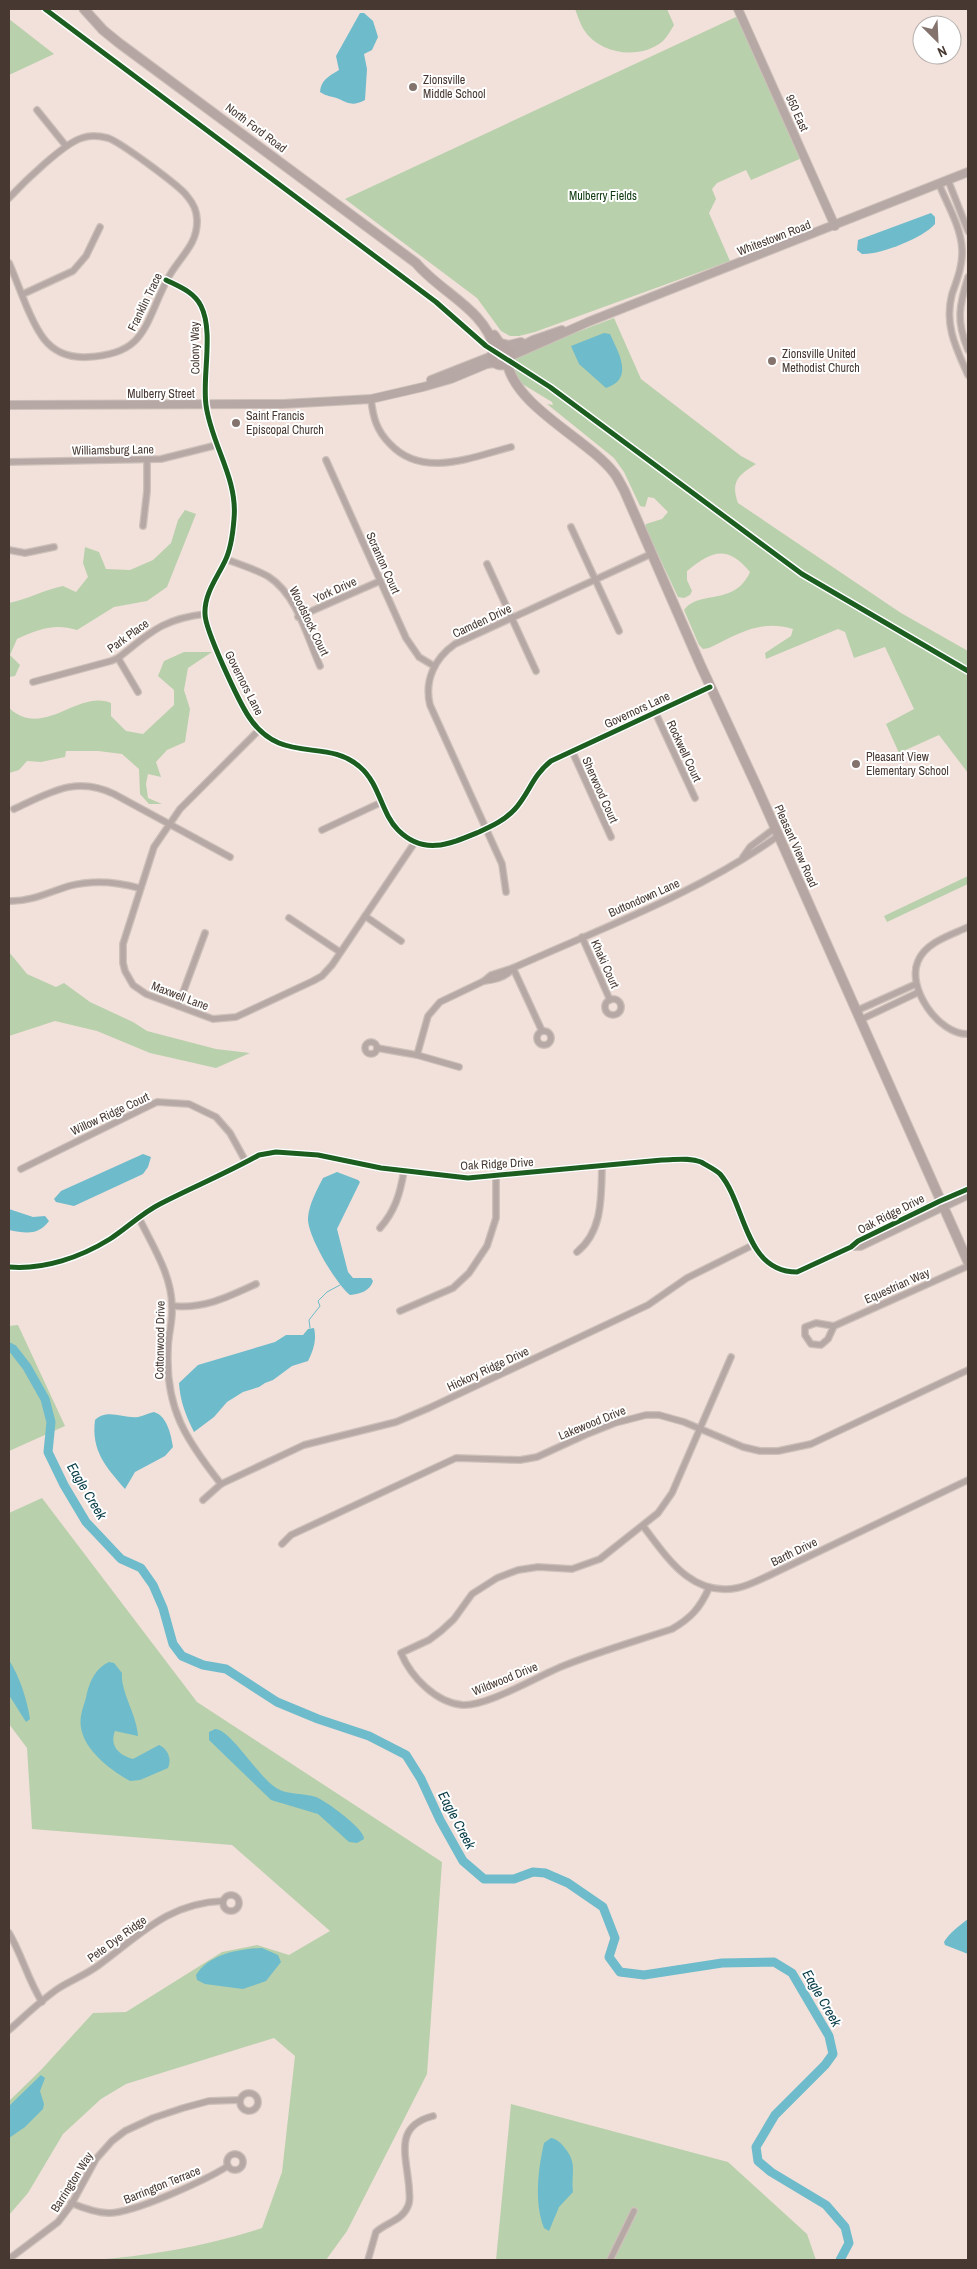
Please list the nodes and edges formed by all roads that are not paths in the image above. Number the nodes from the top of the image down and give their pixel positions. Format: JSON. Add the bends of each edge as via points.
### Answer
{"nodes":[{"id":1,"x":84,"y":9,"type":"edge"},
{"id":2,"x":738,"y":9,"type":"edge"},
{"id":3,"x":37,"y":110,"type":"dead end"},
{"id":4,"x":66,"y":146,"type":"junction"},
{"id":5,"x":968,"y":172,"type":"edge"},
{"id":6,"x":948,"y":180,"type":"junction"},
{"id":7,"x":939,"y":184,"type":"junction"},
{"id":8,"x":9,"y":198,"type":"edge"},
{"id":9,"x":835,"y":226,"type":"junction"},
{"id":10,"x":100,"y":227,"type":"dead end"},
{"id":11,"x":968,"y":227,"type":"edge"},
{"id":12,"x":957,"y":229,"type":"junction"},
{"id":13,"x":9,"y":263,"type":"edge"},
{"id":14,"x":968,"y":277,"type":"edge"},
{"id":15,"x":166,"y":280,"type":"junction"},
{"id":16,"x":23,"y":294,"type":"junction"},
{"id":17,"x":588,"y":322,"type":"junction"},
{"id":18,"x":968,"y":350,"type":"edge"},
{"id":19,"x":501,"y":355,"type":"junction"},
{"id":20,"x":968,"y":375,"type":"edge"},
{"id":21,"x":371,"y":399,"type":"junction"},
{"id":22,"x":206,"y":404,"type":"junction"},
{"id":23,"x":9,"y":405,"type":"edge"},
{"id":24,"x":217,"y":445,"type":"junction"},
{"id":25,"x":511,"y":447,"type":"dead end"},
{"id":26,"x":147,"y":460,"type":"junction"},
{"id":27,"x":326,"y":460,"type":"dead end"},
{"id":28,"x":9,"y":462,"type":"edge"},
{"id":29,"x":143,"y":526,"type":"dead end"},
{"id":30,"x":571,"y":527,"type":"dead end"},
{"id":31,"x":54,"y":547,"type":"dead end"},
{"id":32,"x":9,"y":550,"type":"edge"},
{"id":33,"x":651,"y":554,"type":"junction"},
{"id":34,"x":226,"y":559,"type":"junction"},
{"id":35,"x":487,"y":564,"type":"dead end"},
{"id":36,"x":596,"y":580,"type":"junction"},
{"id":37,"x":380,"y":581,"type":"junction"},
{"id":38,"x":204,"y":614,"type":"junction"},
{"id":39,"x":298,"y":617,"type":"junction"},
{"id":40,"x":512,"y":618,"type":"junction"},
{"id":41,"x":619,"y":631,"type":"dead end"},
{"id":42,"x":118,"y":658,"type":"junction"},
{"id":43,"x":320,"y":666,"type":"dead end"},
{"id":44,"x":434,"y":666,"type":"junction"},
{"id":45,"x":536,"y":672,"type":"dead end"},
{"id":46,"x":33,"y":682,"type":"dead end"},
{"id":47,"x":710,"y":687,"type":"junction"},
{"id":48,"x":138,"y":692,"type":"dead end"},
{"id":49,"x":656,"y":712,"type":"junction"},
{"id":50,"x":259,"y":730,"type":"junction"},
{"id":51,"x":572,"y":751,"type":"junction"},
{"id":52,"x":695,"y":798,"type":"dead end"},
{"id":53,"x":382,"y":802,"type":"junction"},
{"id":54,"x":14,"y":809,"type":"dead end"},
{"id":55,"x":168,"y":824,"type":"junction"},
{"id":56,"x":486,"y":829,"type":"junction"},
{"id":57,"x":322,"y":830,"type":"dead end"},
{"id":58,"x":776,"y":832,"type":"junction"},
{"id":59,"x":611,"y":837,"type":"dead end"},
{"id":60,"x":415,"y":842,"type":"junction"},
{"id":61,"x":230,"y":857,"type":"dead end"},
{"id":62,"x":139,"y":888,"type":"junction"},
{"id":63,"x":506,"y":892,"type":"dead end"},
{"id":64,"x":9,"y":901,"type":"edge"},
{"id":65,"x":365,"y":916,"type":"junction"},
{"id":66,"x":289,"y":918,"type":"dead end"},
{"id":67,"x":968,"y":927,"type":"edge"},
{"id":68,"x":205,"y":933,"type":"dead end"},
{"id":69,"x":582,"y":937,"type":"junction"},
{"id":70,"x":401,"y":941,"type":"dead end"},
{"id":71,"x":340,"y":952,"type":"junction"},
{"id":72,"x":513,"y":968,"type":"junction"},
{"id":73,"x":916,"y":984,"type":"junction"},
{"id":74,"x":919,"y":992,"type":"junction"},
{"id":75,"x":610,"y":1000,"type":"dead end"},
{"id":76,"x":178,"y":1006,"type":"junction"},
{"id":77,"x":858,"y":1016,"type":"junction"},
{"id":78,"x":542,"y":1031,"type":"dead end"},
{"id":79,"x":968,"y":1034,"type":"edge"},
{"id":80,"x":377,"y":1048,"type":"dead end"},
{"id":81,"x":417,"y":1055,"type":"junction"},
{"id":82,"x":459,"y":1067,"type":"dead end"},
{"id":83,"x":246,"y":1162,"type":"junction"},
{"id":84,"x":602,"y":1167,"type":"junction"},
{"id":85,"x":21,"y":1168,"type":"dead end"},
{"id":86,"x":404,"y":1171,"type":"junction"},
{"id":87,"x":496,"y":1176,"type":"junction"},
{"id":88,"x":968,"y":1189,"type":"edge"},
{"id":89,"x":968,"y":1196,"type":"edge"},
{"id":90,"x":942,"y":1204,"type":"junction"},
{"id":91,"x":139,"y":1218,"type":"junction"},
{"id":92,"x":380,"y":1228,"type":"dead end"},
{"id":93,"x":752,"y":1245,"type":"junction"},
{"id":94,"x":577,"y":1252,"type":"dead end"},
{"id":95,"x":968,"y":1262,"type":"edge"},
{"id":96,"x":968,"y":1266,"type":"edge"},
{"id":97,"x":9,"y":1267,"type":"edge"},
{"id":98,"x":256,"y":1284,"type":"dead end"},
{"id":99,"x":172,"y":1306,"type":"junction"},
{"id":100,"x":400,"y":1311,"type":"dead end"},
{"id":101,"x":834,"y":1326,"type":"junction"},
{"id":102,"x":731,"y":1357,"type":"dead end"},
{"id":103,"x":968,"y":1370,"type":"edge"},
{"id":104,"x":699,"y":1429,"type":"junction"},
{"id":105,"x":968,"y":1480,"type":"edge"},
{"id":106,"x":221,"y":1484,"type":"junction"},
{"id":107,"x":203,"y":1500,"type":"dead end"},
{"id":108,"x":643,"y":1526,"type":"junction"},
{"id":109,"x":282,"y":1544,"type":"dead end"},
{"id":110,"x":709,"y":1588,"type":"junction"},
{"id":111,"x":222,"y":1902,"type":"dead end"},
{"id":112,"x":9,"y":1933,"type":"edge"},
{"id":113,"x":42,"y":2002,"type":"junction"},
{"id":114,"x":9,"y":2030,"type":"edge"},
{"id":115,"x":240,"y":2100,"type":"dead end"},
{"id":116,"x":433,"y":2116,"type":"dead end"},
{"id":117,"x":228,"y":2166,"type":"dead end"},
{"id":118,"x":71,"y":2204,"type":"junction"},
{"id":119,"x":634,"y":2211,"type":"dead end"},
{"id":120,"x":9,"y":2259,"type":"edge"},
{"id":121,"x":368,"y":2260,"type":"edge"},
{"id":122,"x":610,"y":2260,"type":"edge"}],
"edges":[{"from":1,"to":19,"type":"main road","name":"North Ford Road","via":[[119,43],[416,263],[475,316]]},
{"from":2,"to":9,"type":"street","name":"950 East"},
{"from":3,"to":4,"type":"street"},
{"from":4,"to":8,"type":"street","name":"Franklin Trace"},
{"from":4,"to":15,"type":"street","name":"Franklin Trace","via":[[90,136],[114,141],[186,194],[196,212],[196,234],[192,245]]},
{"from":5,"to":6,"type":"street","name":"Whitestown Road"},
{"from":6,"to":7,"type":"street","name":"Whitestown Road"},
{"from":6,"to":11,"type":"street"},
{"from":7,"to":9,"type":"street","name":"Whitestown Road"},
{"from":7,"to":12,"type":"street"},
{"from":9,"to":17,"type":"street","name":"Whitestown Road"},
{"from":10,"to":16,"type":"street","via":[[79,266]]},
{"from":11,"to":12,"type":"street"},
{"from":12,"to":20,"type":"street","via":[[962,243],[962,260],[950,302],[949,324]]},
{"from":13,"to":16,"type":"street","name":"Franklin Trace"},
{"from":14,"to":18,"type":"street","via":[[959,316]]},
{"from":15,"to":16,"type":"street","name":"Franklin Trace","via":[[138,339],[124,351],[106,356],[76,357],[53,348],[38,330]]},
{"from":15,"to":22,"type":"street","name":"Colony Way","via":[[190,292],[204,314]]},
{"from":17,"to":19,"type":"street","name":"Whitestown Road"},
{"from":17,"to":19,"type":"street","name":"Whitestown Road","via":[[533,340],[508,344]]},
{"from":19,"to":21,"type":"street","name":"Mulberry Street","via":[[402,392]]},
{"from":19,"to":33,"type":"main road","name":"Pleasant View Road","via":[[530,400],[615,474]]},
{"from":21,"to":22,"type":"street","name":"Mulberry Street"},
{"from":21,"to":25,"type":"street","via":[[379,431],[399,452],[413,460],[444,463]]},
{"from":22,"to":23,"type":"street","name":"Mulberry Street"},
{"from":22,"to":24,"type":"street"},
{"from":24,"to":26,"type":"street","name":"Williamsburg Lane","via":[[183,455]]},
{"from":24,"to":34,"type":"street","via":[[234,501]]},
{"from":26,"to":28,"type":"street","name":"Williamsburg Lane"},
{"from":26,"to":29,"type":"street"},
{"from":27,"to":37,"type":"street","name":"Scranton Court"},
{"from":30,"to":36,"type":"street"},
{"from":31,"to":32,"type":"street","via":[[25,553]]},
{"from":33,"to":36,"type":"street","name":"Camden Drive"},
{"from":33,"to":47,"type":"main road","name":"Pleasant View Road"},
{"from":34,"to":38,"type":"street","via":[[211,587]]},
{"from":34,"to":39,"type":"street","name":"Woodstock Court","via":[[277,583],[288,596]]},
{"from":35,"to":40,"type":"street"},
{"from":36,"to":40,"type":"street","name":"Camden Drive"},
{"from":36,"to":41,"type":"street"},
{"from":37,"to":39,"type":"street","name":"York Drive"},
{"from":37,"to":44,"type":"street","name":"Scranton Court","via":[[410,646],[419,657]]},
{"from":38,"to":42,"type":"street","name":"Park Place","via":[[179,618],[159,626]]},
{"from":38,"to":50,"type":"street","name":"Governors Lane","via":[[230,679],[247,714]]},
{"from":39,"to":43,"type":"street","name":"Woodstock Court"},
{"from":40,"to":44,"type":"street","name":"Camden Drive","via":[[455,644]]},
{"from":40,"to":45,"type":"street"},
{"from":42,"to":46,"type":"street","name":"Park Place"},
{"from":42,"to":48,"type":"street"},
{"from":44,"to":56,"type":"street","via":[[429,684],[430,705]]},
{"from":47,"to":49,"type":"street","name":"Governors Lane"},
{"from":47,"to":58,"type":"main road","name":"Pleasant View Road"},
{"from":49,"to":51,"type":"street","name":"Governors Lane"},
{"from":49,"to":52,"type":"street","name":"Rockwell Court"},
{"from":50,"to":53,"type":"street","name":"Governors Lane","via":[[284,746],[349,759],[370,778]]},
{"from":50,"to":55,"type":"street","name":"Maxwell Lane"},
{"from":51,"to":56,"type":"street","name":"Governors Lane","via":[[551,760],[542,768],[516,808]]},
{"from":51,"to":59,"type":"street","name":"Sherwood Court"},
{"from":53,"to":57,"type":"street"},
{"from":53,"to":60,"type":"street","name":"Governors Lane","via":[[395,827]]},
{"from":54,"to":55,"type":"street","via":[[66,787],[86,785],[105,789]]},
{"from":55,"to":61,"type":"street"},
{"from":55,"to":62,"type":"street","name":"Maxwell Lane","via":[[154,847]]},
{"from":56,"to":60,"type":"street","name":"Governors Lane","via":[[444,846]]},
{"from":56,"to":63,"type":"street","via":[[504,870]]},
{"from":58,"to":69,"type":"street","name":"Buttondown Lane","via":[[750,847],[729,870]]},
{"from":58,"to":77,"type":"main road","name":"Pleasant View Road"},
{"from":60,"to":65,"type":"street","name":"Maxwell Lane"},
{"from":62,"to":64,"type":"street","via":[[88,883],[31,899]]},
{"from":62,"to":76,"type":"street","name":"Maxwell Lane","via":[[123,944],[125,971],[140,990]]},
{"from":65,"to":70,"type":"street"},
{"from":65,"to":71,"type":"street","name":"Maxwell Lane"},
{"from":66,"to":71,"type":"street"},
{"from":67,"to":73,"type":"street","via":[[928,948],[918,960]]},
{"from":68,"to":76,"type":"street"},
{"from":69,"to":72,"type":"street","name":"Buttondown Lane"},
{"from":69,"to":75,"type":"street","name":"Khaki Court"},
{"from":71,"to":76,"type":"street","name":"Maxwell Lane","via":[[327,971],[314,981],[236,1017],[213,1019]]},
{"from":72,"to":78,"type":"street"},
{"from":72,"to":81,"type":"street","name":"Buttondown Lane","via":[[491,975],[440,1002],[428,1016]]},
{"from":73,"to":74,"type":"street"},
{"from":73,"to":77,"type":"street"},
{"from":74,"to":77,"type":"street"},
{"from":74,"to":79,"type":"street","via":[[942,1025]]},
{"from":77,"to":90,"type":"main road","name":"Pleasant View Road"},
{"from":80,"to":81,"type":"street"},
{"from":81,"to":82,"type":"street"},
{"from":83,"to":85,"type":"street","name":"Willow Ridge Court","via":[[230,1133],[216,1118],[189,1104],[157,1102]]},
{"from":83,"to":86,"type":"street","name":"Oak Ridge Drive","via":[[276,1152],[296,1153]]},
{"from":83,"to":91,"type":"street","name":"Oak Ridge Drive","via":[[158,1205]]},
{"from":84,"to":87,"type":"street","name":"Oak Ridge Drive"},
{"from":84,"to":93,"type":"street","name":"Oak Ridge Drive","via":[[662,1160],[700,1162],[720,1174]]},
{"from":84,"to":94,"type":"street","via":[[599,1215],[593,1232]]},
{"from":86,"to":87,"type":"street","name":"Oak Ridge Drive","via":[[468,1178]]},
{"from":86,"to":92,"type":"street","via":[[399,1196]]},
{"from":87,"to":100,"type":"street","via":[[496,1218],[487,1246],[469,1274],[453,1288]]},
{"from":88,"to":90,"type":"street"},
{"from":89,"to":90,"type":"street"},
{"from":90,"to":93,"type":"street","name":"Oak Ridge Drive","via":[[797,1272],[779,1268]]},
{"from":90,"to":95,"type":"main road","name":"Pleasant View Road"},
{"from":91,"to":97,"type":"street","name":"Oak Ridge Drive","via":[[110,1238],[60,1262]]},
{"from":91,"to":99,"type":"street","name":"Cottonwood Drive","via":[[166,1274]]},
{"from":93,"to":106,"type":"street","name":"Hickory Ridge Drive","via":[[686,1278],[648,1305],[428,1408],[396,1422],[304,1445]]},
{"from":96,"to":101,"type":"street","name":"Equestrian Way"},
{"from":98,"to":99,"type":"street","via":[[208,1305]]},
{"from":99,"to":106,"type":"street","name":"Cottonwood Drive","via":[[168,1349],[170,1395],[185,1435]]},
{"from":101,"to":101,"type":"street","name":"Equestrian Way","via":[[816,1323],[806,1327],[805,1335],[811,1344],[821,1345],[828,1340]]},
{"from":102,"to":104,"type":"street","name":"Wildwood Drive"},
{"from":103,"to":104,"type":"street","name":"Lakewood Drive","via":[[811,1444],[796,1448],[778,1451],[752,1449]]},
{"from":104,"to":108,"type":"street","name":"Wildwood Drive","via":[[666,1503]]},
{"from":104,"to":109,"type":"street","name":"Lakewood Drive","via":[[659,1415],[646,1415],[615,1423],[537,1457],[520,1460],[456,1458],[290,1535]]},
{"from":105,"to":110,"type":"street","name":"Barth Drive","via":[[752,1583],[738,1588]]},
{"from":106,"to":107,"type":"street","name":"Hickory Ridge Drive"},
{"from":108,"to":110,"type":"street","name":"Barth Drive","via":[[675,1568],[685,1577]]},
{"from":108,"to":110,"type":"street","name":"Wildwood Drive","via":[[600,1559],[572,1569],[538,1567],[497,1578],[472,1594],[441,1631],[401,1654],[406,1664],[434,1694],[464,1705],[483,1702],[564,1665],[672,1629],[697,1611]]},
{"from":111,"to":113,"type":"street","name":"Pete Dye Ridge","via":[[203,1902],[164,1918],[139,1932],[98,1966]]},
{"from":112,"to":113,"type":"street","via":[[30,1984]]},
{"from":113,"to":114,"type":"street","name":"Pete Dye Ridge"},
{"from":115,"to":118,"type":"street","name":"Barrington Way","via":[[200,2103],[125,2131],[96,2160]]},
{"from":116,"to":121,"type":"street","via":[[416,2121],[408,2131],[405,2141],[410,2202],[399,2219],[376,2232]]},
{"from":117,"to":118,"type":"street","name":"Barrington Terrace","via":[[198,2182],[118,2212],[97,2212]]},
{"from":118,"to":120,"type":"street","name":"Barrington Way","via":[[58,2222]]},
{"from":119,"to":122,"type":"street"}]}
